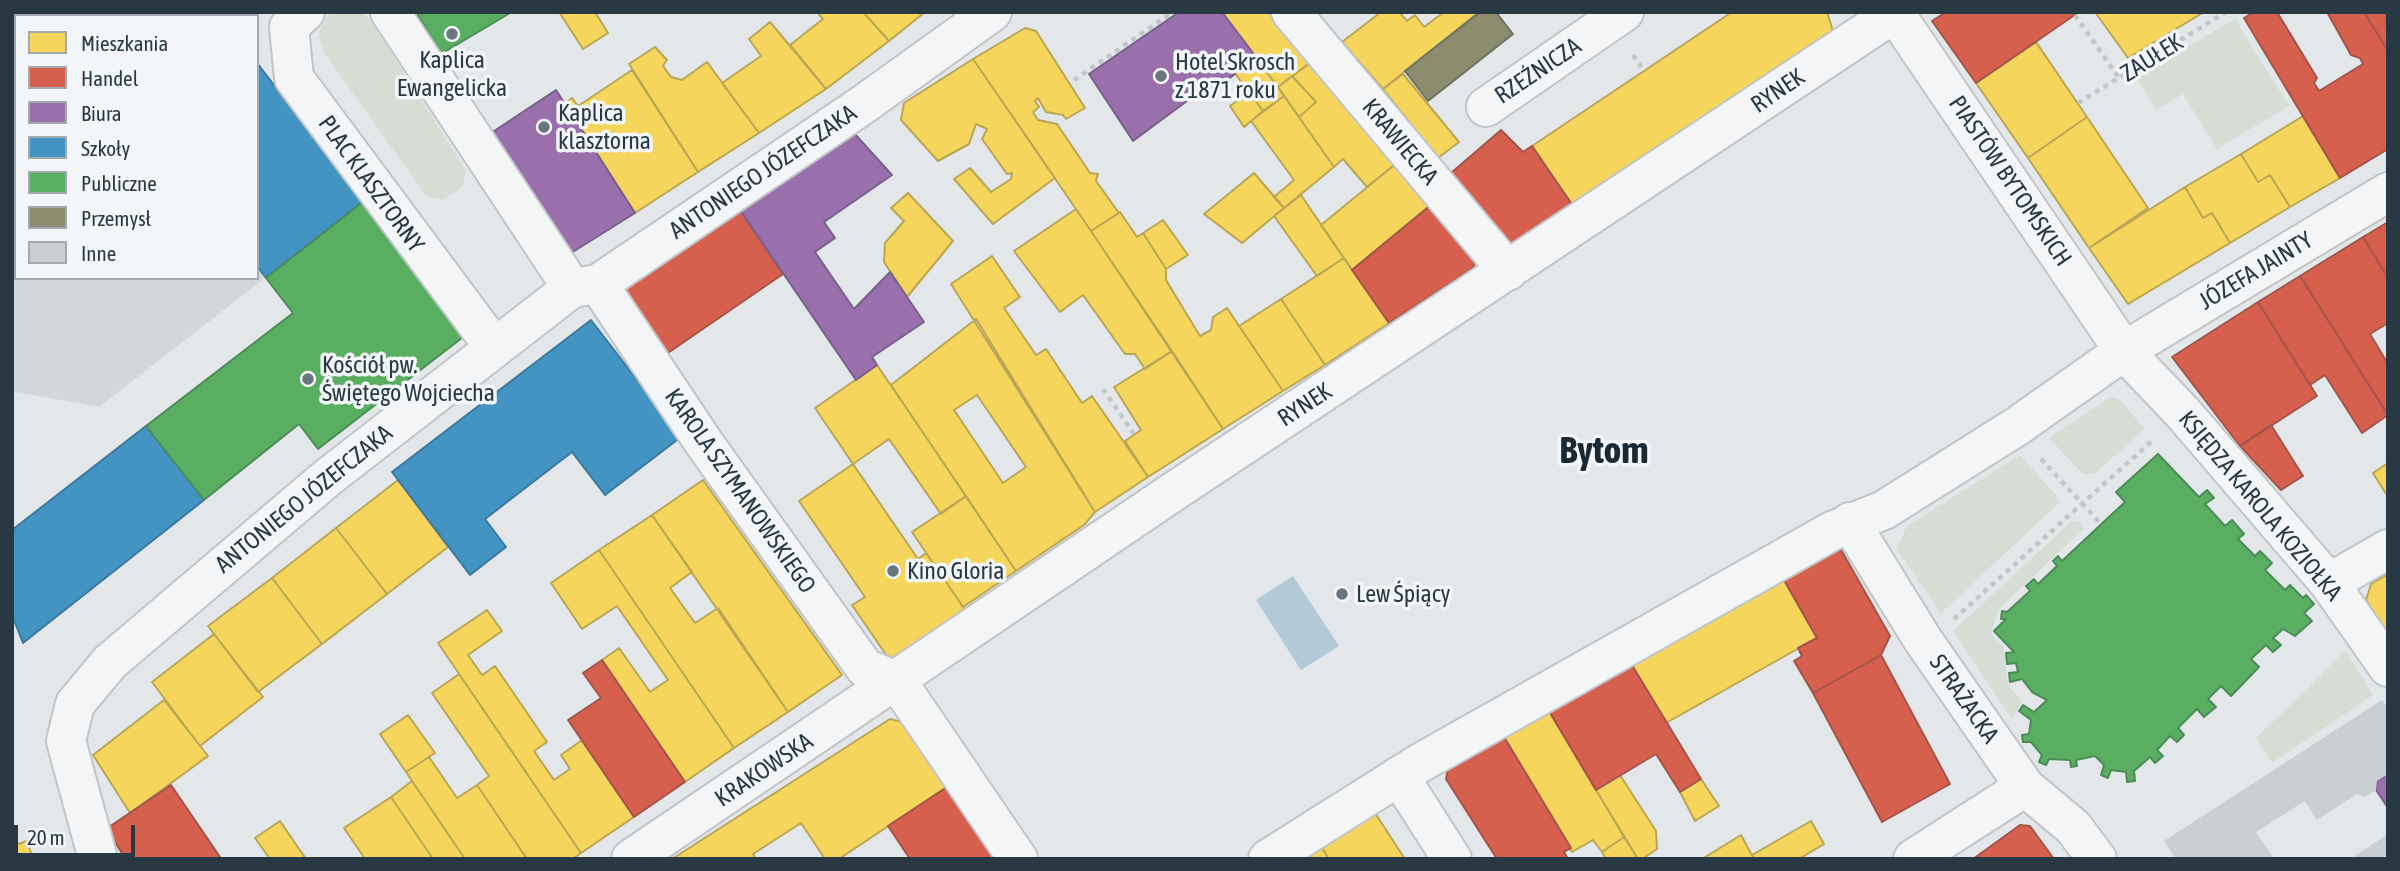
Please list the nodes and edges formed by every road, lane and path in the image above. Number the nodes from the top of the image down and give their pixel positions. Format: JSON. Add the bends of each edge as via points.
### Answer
{"nodes":[{"id":1,"x":305,"y":12,"type":"edge"},
{"id":2,"x":390,"y":12,"type":"edge"},
{"id":3,"x":992,"y":12,"type":"edge"},
{"id":4,"x":1173,"y":12,"type":"edge"},
{"id":5,"x":1291,"y":12,"type":"edge"},
{"id":6,"x":1624,"y":12,"type":"edge"},
{"id":7,"x":1895,"y":12,"type":"edge"},
{"id":8,"x":2226,"y":12,"type":"edge"},
{"id":9,"x":2076,"y":15,"type":"dead end"},
{"id":10,"x":2119,"y":78,"type":"junction"},
{"id":11,"x":1074,"y":79,"type":"dead end"},
{"id":12,"x":2078,"y":103,"type":"dead end"},
{"id":13,"x":1486,"y":107,"type":"dead end"},
{"id":14,"x":2388,"y":192,"type":"edge"},
{"id":15,"x":1508,"y":271,"type":"junction"},
{"id":16,"x":585,"y":286,"type":"junction"},
{"id":17,"x":494,"y":347,"type":"junction"},
{"id":18,"x":2124,"y":351,"type":"junction"},
{"id":19,"x":1103,"y":389,"type":"dead end"},
{"id":20,"x":2183,"y":413,"type":"junction"},
{"id":21,"x":2016,"y":427,"type":"junction"},
{"id":22,"x":1133,"y":434,"type":"dead end"},
{"id":23,"x":2082,"y":504,"type":"junction"},
{"id":24,"x":1850,"y":522,"type":"junction"},
{"id":25,"x":2102,"y":525,"type":"dead end"},
{"id":26,"x":2388,"y":549,"type":"edge"},
{"id":27,"x":2329,"y":583,"type":"junction"},
{"id":28,"x":1923,"y":640,"type":"junction"},
{"id":29,"x":2388,"y":667,"type":"edge"},
{"id":30,"x":897,"y":681,"type":"junction"},
{"id":31,"x":1399,"y":776,"type":"junction"},
{"id":32,"x":2025,"y":787,"type":"junction"},
{"id":33,"x":647,"y":854,"type":"edge"},
{"id":34,"x":98,"y":859,"type":"edge"},
{"id":35,"x":1018,"y":859,"type":"edge"},
{"id":36,"x":1268,"y":859,"type":"edge"},
{"id":37,"x":1452,"y":859,"type":"edge"},
{"id":38,"x":1913,"y":859,"type":"edge"},
{"id":39,"x":2097,"y":859,"type":"edge"}],
"edges":[{"from":1,"to":17,"type":"street","name":"PLAC KLASZTORNY","via":[[289,27],[294,78]]},
{"from":2,"to":16,"type":"street"},
{"from":3,"to":16,"type":"street","name":"ANTONIEGO JÓZEFCZAKA","via":[[864,104]]},
{"from":4,"to":11,"type":"path"},
{"from":5,"to":15,"type":"street","name":"KRAWIECKA"},
{"from":6,"to":13,"type":"street","name":"RZEŹNICZA"},
{"from":7,"to":15,"type":"street","name":"RYNEK"},
{"from":7,"to":18,"type":"street","name":"PIASTÓW BYTOMSKICH"},
{"from":8,"to":10,"type":"path","name":"ZAUŁEK"},
{"from":9,"to":10,"type":"path"},
{"from":10,"to":12,"type":"path","name":"ZAUŁEK"},
{"from":14,"to":18,"type":"street","name":"JÓZEFA JAINTY"},
{"from":15,"to":30,"type":"street","name":"RYNEK"},
{"from":16,"to":17,"type":"street","name":"ANTONIEGO JÓZEFCZAKA"},
{"from":16,"to":30,"type":"street","name":"KAROLA SZYMANOWSKIEGO","via":[[705,443],[865,668]]},
{"from":17,"to":34,"type":"street","name":"ANTONIEGO JÓZEFCZAKA","via":[[327,478],[133,642],[75,704],[66,741]]},
{"from":18,"to":20,"type":"street","name":"KSIĘDZA KAROLA KOZIOŁKA"},
{"from":18,"to":21,"type":"street"},
{"from":19,"to":22,"type":"path"},
{"from":20,"to":23,"type":"path"},
{"from":20,"to":27,"type":"street","name":"KSIĘDZA KAROLA KOZIOŁKA"},
{"from":21,"to":23,"type":"path"},
{"from":21,"to":24,"type":"street","via":[[1885,510]]},
{"from":23,"to":25,"type":"path"},
{"from":23,"to":28,"type":"path","via":[[1945,627]]},
{"from":24,"to":28,"type":"street","name":"STRAŻACKA"},
{"from":24,"to":31,"type":"street"},
{"from":26,"to":27,"type":"street"},
{"from":27,"to":29,"type":"street","name":"KSIĘDZA KAROLA KOZIOŁKA"},
{"from":28,"to":32,"type":"street","name":"STRAŻACKA"},
{"from":30,"to":33,"type":"street","name":"KRAKOWSKA"},
{"from":30,"to":35,"type":"street"},
{"from":31,"to":36,"type":"street"},
{"from":31,"to":37,"type":"street"},
{"from":32,"to":38,"type":"street"},
{"from":32,"to":39,"type":"street","name":"STRAŻACKA","via":[[2073,827]]}]}
